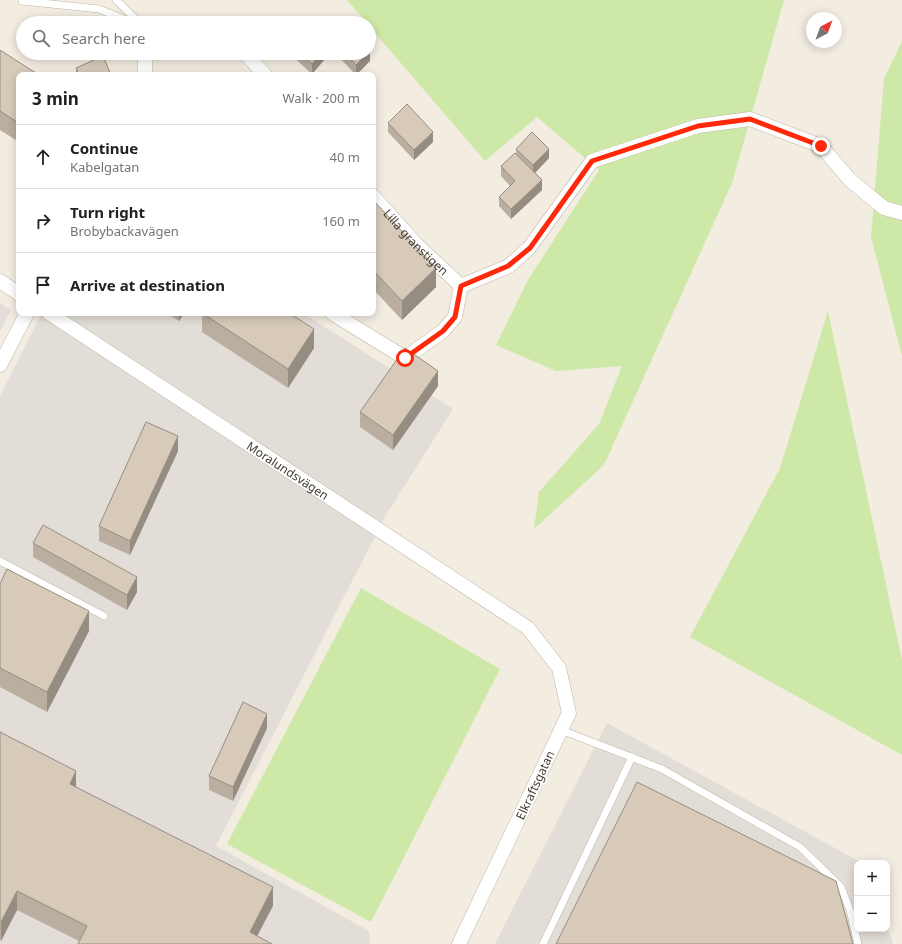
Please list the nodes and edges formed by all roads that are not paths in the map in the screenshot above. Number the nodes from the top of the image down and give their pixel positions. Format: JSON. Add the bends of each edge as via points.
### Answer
{"nodes":[{"id":1,"x":116,"y":0,"type":"edge"},
{"id":2,"x":22,"y":1,"type":"dead end"},
{"id":3,"x":116,"y":16,"type":"edge"},
{"id":4,"x":133,"y":16,"type":"edge"},
{"id":5,"x":145,"y":60,"type":"edge"},
{"id":6,"x":251,"y":60,"type":"edge"},
{"id":7,"x":145,"y":72,"type":"edge"},
{"id":8,"x":262,"y":72,"type":"edge"},
{"id":9,"x":376,"y":199,"type":"edge"},
{"id":10,"x":902,"y":213,"type":"edge"},
{"id":11,"x":0,"y":281,"type":"edge"},
{"id":12,"x":461,"y":286,"type":"junction"},
{"id":13,"x":16,"y":292,"type":"edge"},
{"id":14,"x":25,"y":316,"type":"edge"},
{"id":15,"x":54,"y":316,"type":"edge"},
{"id":16,"x":337,"y":316,"type":"edge"},
{"id":17,"x":0,"y":365,"type":"edge"},
{"id":18,"x":0,"y":561,"type":"edge"},
{"id":19,"x":104,"y":616,"type":"dead end"},
{"id":20,"x":528,"y":628,"type":"joint"},
{"id":21,"x":561,"y":730,"type":"junction"},
{"id":22,"x":632,"y":758,"type":"junction"},
{"id":23,"x":459,"y":944,"type":"edge"},
{"id":24,"x":543,"y":944,"type":"edge"},
{"id":25,"x":858,"y":944,"type":"edge"}],
"edges":[{"from":1,"to":4,"type":"lane"},
{"from":2,"to":3,"type":"lane","via":[[99,9]]},
{"from":5,"to":7,"type":"street"},
{"from":6,"to":8,"type":"street"},
{"from":9,"to":12,"type":"street","name":"Lilla granstigen","via":[[416,244]]},
{"from":10,"to":12,"type":"street","via":[[884,208],[850,180],[821,146],[750,119],[698,126],[592,161],[530,248],[508,266]]},
{"from":11,"to":13,"type":"street"},
{"from":12,"to":16,"type":"street","via":[[455,317],[443,331],[405,358]]},
{"from":14,"to":17,"type":"street"},
{"from":15,"to":20,"type":"street","name":"Moralundsvägen"},
{"from":18,"to":19,"type":"lane"},
{"from":20,"to":21,"type":"street","name":"Elkraftsgatan","via":[[559,668],[569,713]]},
{"from":21,"to":22,"type":"lane"},
{"from":21,"to":23,"type":"street","name":"Elkraftsgatan"},
{"from":22,"to":24,"type":"lane"},
{"from":22,"to":25,"type":"lane","via":[[662,769],[800,847],[841,887],[850,910]]}]}
